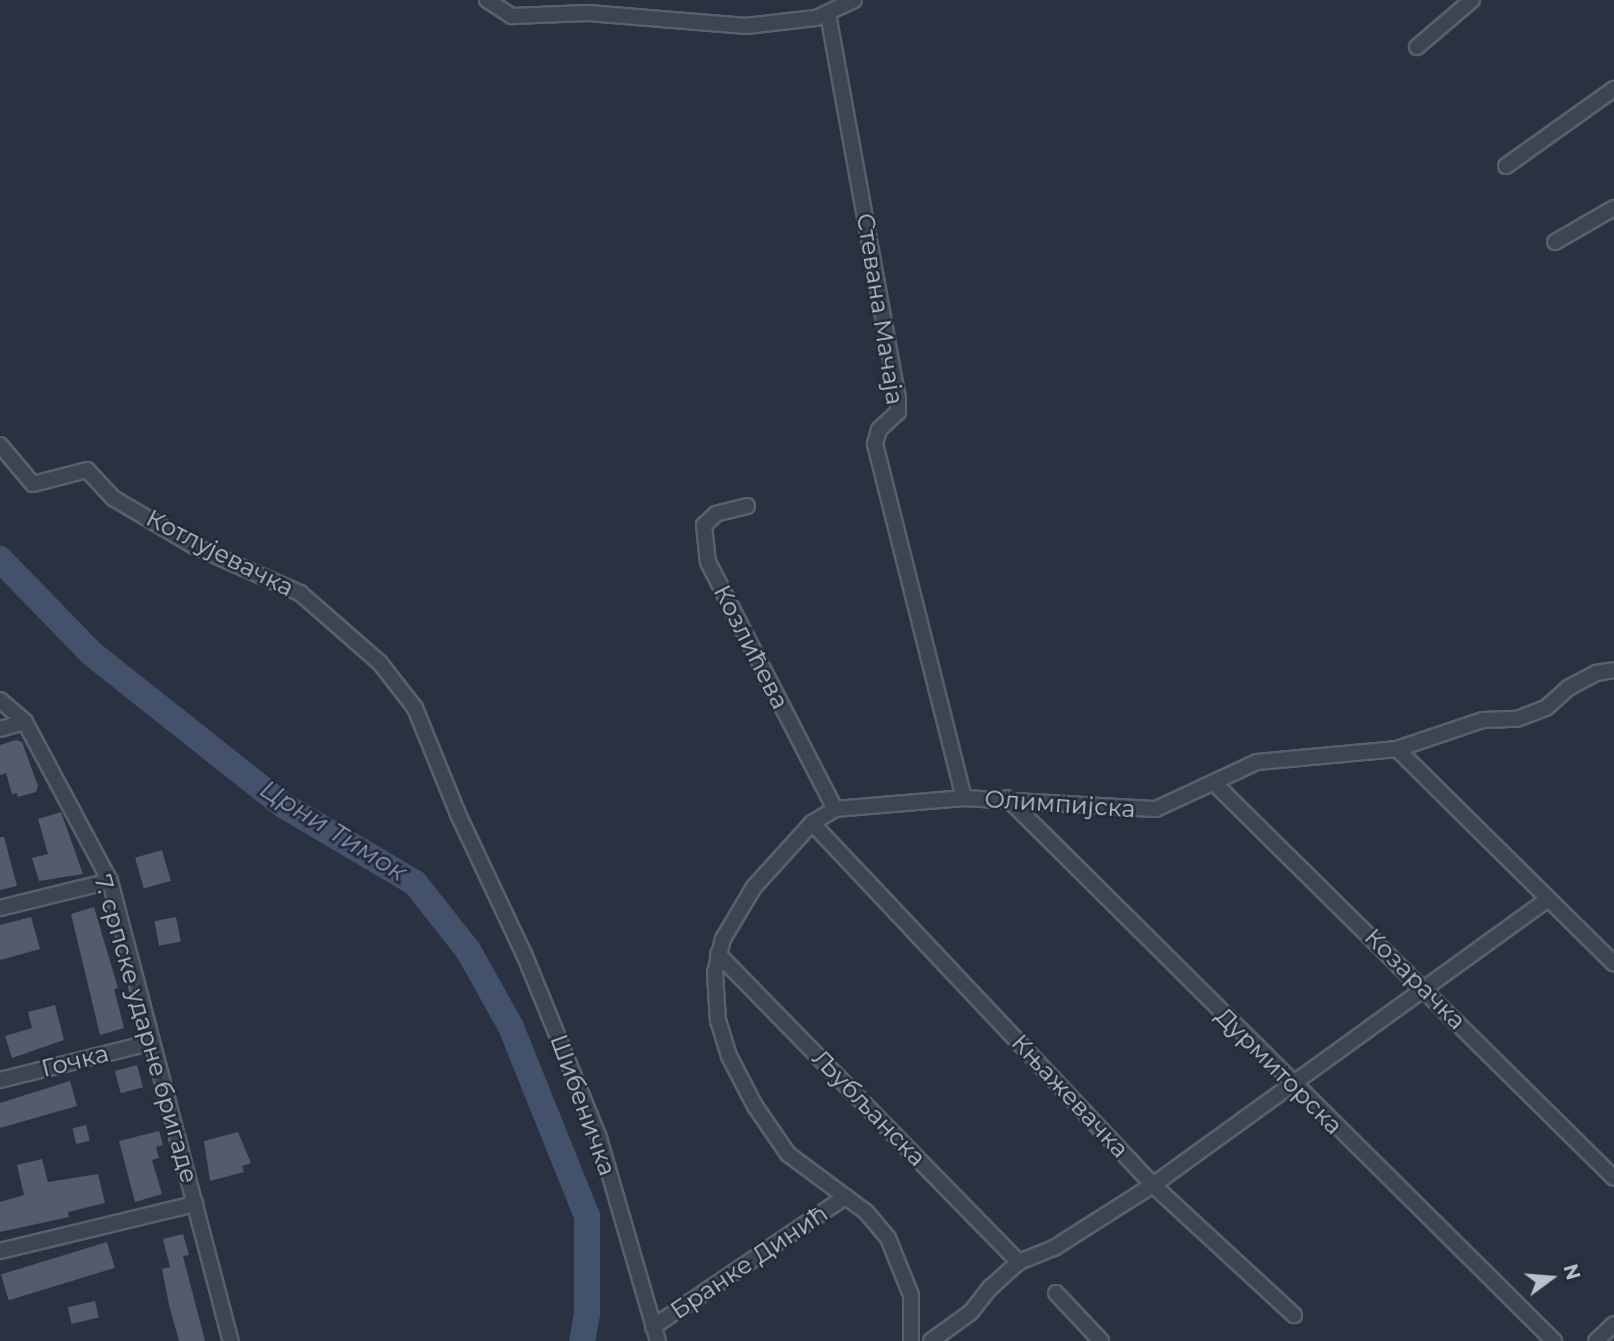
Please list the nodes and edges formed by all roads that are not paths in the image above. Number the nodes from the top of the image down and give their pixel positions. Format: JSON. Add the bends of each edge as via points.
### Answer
{"nodes":[{"id":1,"x":487,"y":0,"type":"edge"},
{"id":2,"x":853,"y":0,"type":"edge"},
{"id":3,"x":1472,"y":0,"type":"edge"},
{"id":4,"x":828,"y":14,"type":"junction"},
{"id":5,"x":1417,"y":47,"type":"dead end"},
{"id":6,"x":1614,"y":89,"type":"edge"},
{"id":7,"x":1506,"y":166,"type":"dead end"},
{"id":8,"x":1614,"y":208,"type":"edge"},
{"id":9,"x":1555,"y":242,"type":"dead end"},
{"id":10,"x":0,"y":444,"type":"edge"},
{"id":11,"x":747,"y":506,"type":"dead end"},
{"id":12,"x":1614,"y":670,"type":"edge"},
{"id":13,"x":0,"y":700,"type":"edge"},
{"id":14,"x":25,"y":722,"type":"junction"},
{"id":15,"x":0,"y":729,"type":"edge"},
{"id":16,"x":1397,"y":750,"type":"junction"},
{"id":17,"x":1214,"y":783,"type":"junction"},
{"id":18,"x":964,"y":797,"type":"junction"},
{"id":19,"x":1007,"y":798,"type":"junction"},
{"id":20,"x":835,"y":809,"type":"junction"},
{"id":21,"x":811,"y":823,"type":"junction"},
{"id":22,"x":490,"y":875,"type":"joint"},
{"id":23,"x":110,"y":881,"type":"junction"},
{"id":24,"x":1548,"y":900,"type":"junction"},
{"id":25,"x":0,"y":908,"type":"edge"},
{"id":26,"x":718,"y":954,"type":"junction"},
{"id":27,"x":1614,"y":964,"type":"edge"},
{"id":28,"x":1424,"y":988,"type":"junction"},
{"id":29,"x":150,"y":1043,"type":"junction"},
{"id":30,"x":0,"y":1080,"type":"edge"},
{"id":31,"x":1292,"y":1083,"type":"junction"},
{"id":32,"x":1614,"y":1178,"type":"edge"},
{"id":33,"x":1153,"y":1185,"type":"junction"},
{"id":34,"x":845,"y":1197,"type":"junction"},
{"id":35,"x":195,"y":1204,"type":"junction"},
{"id":36,"x":0,"y":1251,"type":"edge"},
{"id":37,"x":1019,"y":1262,"type":"junction"},
{"id":38,"x":1056,"y":1293,"type":"dead end"},
{"id":39,"x":1294,"y":1315,"type":"dead end"},
{"id":40,"x":1614,"y":1324,"type":"edge"},
{"id":41,"x":656,"y":1334,"type":"edge"},
{"id":42,"x":231,"y":1341,"type":"edge"},
{"id":43,"x":911,"y":1341,"type":"edge"},
{"id":44,"x":931,"y":1341,"type":"edge"},
{"id":45,"x":1101,"y":1341,"type":"edge"},
{"id":46,"x":1554,"y":1341,"type":"edge"},
{"id":47,"x":1596,"y":1341,"type":"edge"}],
"edges":[{"from":1,"to":4,"type":"street","via":[[512,16],[588,13],[746,26]]},
{"from":2,"to":4,"type":"street"},
{"from":3,"to":5,"type":"street"},
{"from":4,"to":18,"type":"street","name":"Стевана Мачаја","via":[[898,398],[898,412],[879,430],[876,444]]},
{"from":6,"to":7,"type":"street"},
{"from":8,"to":9,"type":"street"},
{"from":10,"to":22,"type":"street","name":"Котлујевачка","via":[[33,484],[81,469],[94,473],[113,498],[196,547],[300,593],[352,638],[380,663],[415,709],[458,814]]},
{"from":11,"to":20,"type":"street","name":"Козлићева","via":[[716,514],[704,525],[708,562]]},
{"from":12,"to":16,"type":"street","name":"Олимпијска","via":[[1568,688],[1546,708],[1517,719],[1483,720]]},
{"from":13,"to":14,"type":"street","name":"7. српске ударне бригаде"},
{"from":14,"to":15,"type":"street"},
{"from":14,"to":23,"type":"street","name":"7. српске ударне бригаде"},
{"from":16,"to":17,"type":"street","name":"Олимпијска","via":[[1257,762]]},
{"from":16,"to":24,"type":"street"},
{"from":17,"to":19,"type":"street","name":"Олимпијска","via":[[1177,803],[1142,810]]},
{"from":17,"to":28,"type":"street","name":"Козарачка"},
{"from":18,"to":19,"type":"street","name":"Олимпијска"},
{"from":18,"to":20,"type":"street","name":"Олимпијска"},
{"from":19,"to":31,"type":"street","name":"Дурмиторска"},
{"from":20,"to":21,"type":"street","name":"Олимпијска"},
{"from":21,"to":26,"type":"street","name":"Олимпијска","via":[[754,887],[733,918]]},
{"from":21,"to":33,"type":"street","name":"Књажевачка"},
{"from":22,"to":41,"type":"street","name":"Шибеничка","via":[[599,1138]]},
{"from":23,"to":25,"type":"street"},
{"from":23,"to":29,"type":"street","name":"7. српске ударне бригаде"},
{"from":24,"to":27,"type":"street"},
{"from":24,"to":28,"type":"street"},
{"from":26,"to":34,"type":"street","via":[[718,1021],[729,1056],[755,1106],[788,1154]]},
{"from":26,"to":37,"type":"street","name":"Љубљанска"},
{"from":28,"to":31,"type":"street"},
{"from":28,"to":32,"type":"street","name":"Козарачка"},
{"from":29,"to":30,"type":"street","name":"Гочка"},
{"from":29,"to":35,"type":"street","name":"7. српске ударне бригаде"},
{"from":31,"to":33,"type":"street"},
{"from":31,"to":46,"type":"street","name":"Дурмиторска"},
{"from":33,"to":37,"type":"street","via":[[1054,1248]]},
{"from":33,"to":39,"type":"street","name":"Књажевачка"},
{"from":34,"to":41,"type":"street","name":"Бранке Динић"},
{"from":34,"to":43,"type":"street","via":[[876,1223],[902,1263],[911,1295]]},
{"from":35,"to":36,"type":"street"},
{"from":35,"to":42,"type":"street","name":"7. српске ударне бригаде"},
{"from":37,"to":44,"type":"street","via":[[971,1312]]},
{"from":38,"to":45,"type":"street"},
{"from":40,"to":47,"type":"street"}]}
